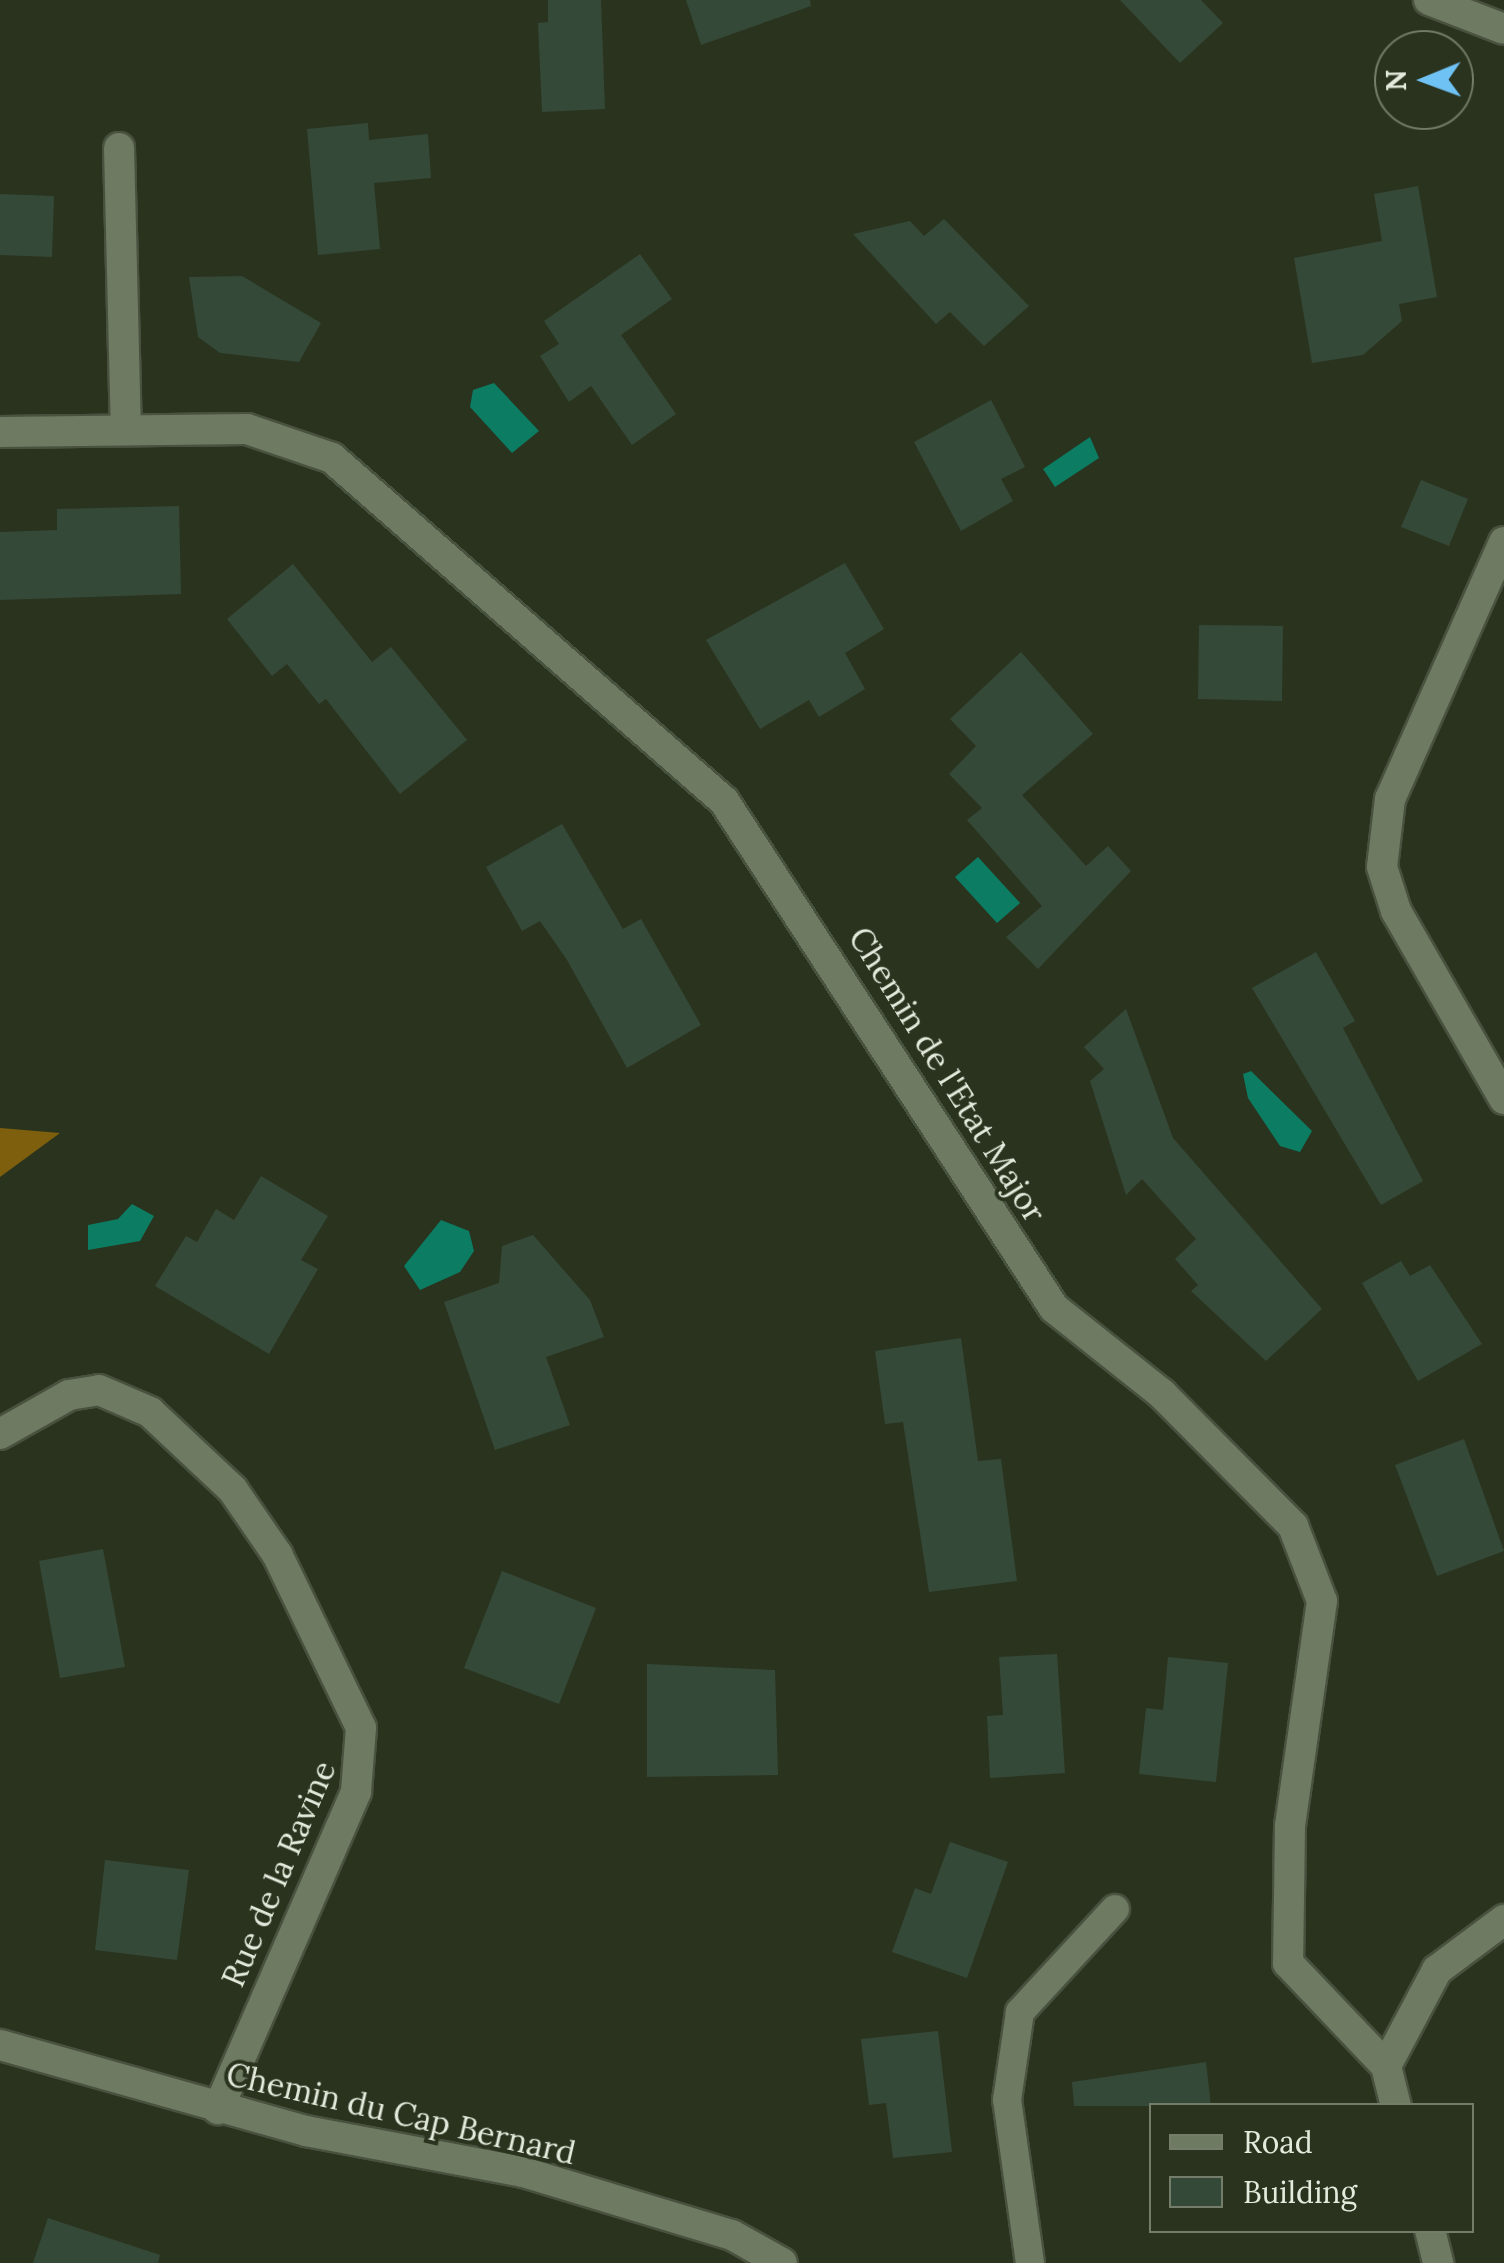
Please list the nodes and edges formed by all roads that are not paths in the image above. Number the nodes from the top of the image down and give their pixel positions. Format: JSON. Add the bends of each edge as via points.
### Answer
{"nodes":[{"id":1,"x":1429,"y":0,"type":"edge"},
{"id":2,"x":1504,"y":29,"type":"edge"},
{"id":3,"x":119,"y":148,"type":"dead end"},
{"id":4,"x":126,"y":429,"type":"junction"},
{"id":5,"x":0,"y":432,"type":"edge"},
{"id":6,"x":1504,"y":542,"type":"edge"},
{"id":7,"x":1504,"y":1099,"type":"edge"},
{"id":8,"x":0,"y":1434,"type":"edge"},
{"id":9,"x":1116,"y":1909,"type":"dead end"},
{"id":10,"x":1504,"y":1920,"type":"edge"},
{"id":11,"x":0,"y":2045,"type":"edge"},
{"id":12,"x":1386,"y":2066,"type":"junction"},
{"id":13,"x":1395,"y":2103,"type":"edge"},
{"id":14,"x":218,"y":2109,"type":"junction"},
{"id":15,"x":1431,"y":2233,"type":"edge"},
{"id":16,"x":782,"y":2263,"type":"edge"},
{"id":17,"x":1030,"y":2263,"type":"edge"},
{"id":18,"x":1438,"y":2263,"type":"edge"}],
"edges":[{"from":1,"to":2,"type":"street"},
{"from":3,"to":4,"type":"street"},
{"from":4,"to":5,"type":"street","name":"Chemin de l'Etat Major"},
{"from":4,"to":12,"type":"street","name":"Chemin de l'Etat Major","via":[[247,429],[332,458],[724,801],[1054,1308],[1162,1394],[1293,1526],[1322,1602],[1290,1826],[1288,1964]]},
{"from":6,"to":7,"type":"street","via":[[1390,799],[1382,866],[1396,911]]},
{"from":8,"to":14,"type":"street","name":"Rue de la Ravine","via":[[69,1396],[99,1390],[150,1412],[233,1490],[278,1554],[361,1728],[356,1792]]},
{"from":9,"to":17,"type":"lane","via":[[1036,1985],[1017,2026],[1007,2100]]},
{"from":10,"to":12,"type":"street","via":[[1437,1970]]},
{"from":11,"to":14,"type":"street","name":"Chemin du Cap Bernard"},
{"from":12,"to":13,"type":"street","name":"Chemin de l'Etat Major"},
{"from":14,"to":16,"type":"street","name":"Chemin du Cap Bernard","via":[[523,2172],[732,2235]]},
{"from":15,"to":18,"type":"street"}]}
